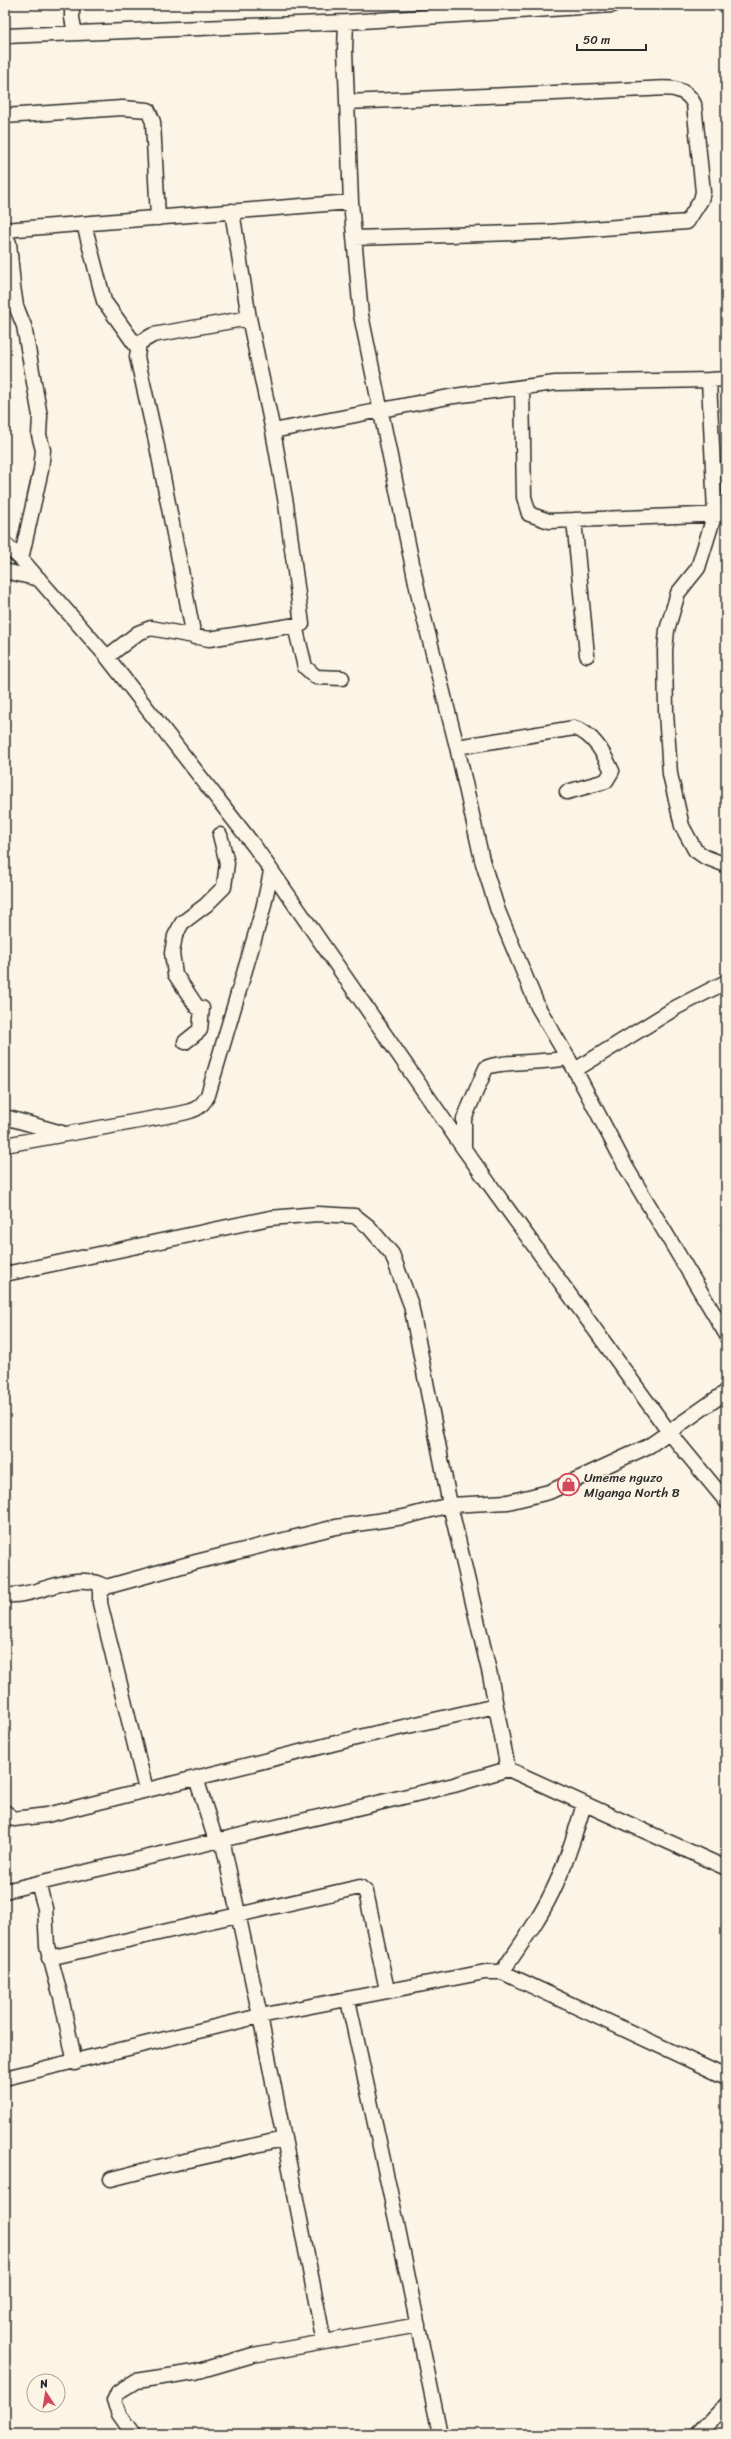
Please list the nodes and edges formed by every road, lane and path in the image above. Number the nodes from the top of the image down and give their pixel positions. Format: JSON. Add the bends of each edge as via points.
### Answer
{"nodes":[{"id":1,"x":72,"y":5,"type":"edge"},
{"id":2,"x":612,"y":5,"type":"edge"},
{"id":3,"x":530,"y":8,"type":"edge"},
{"id":4,"x":346,"y":22,"type":"junction"},
{"id":5,"x":75,"y":33,"type":"junction"},
{"id":6,"x":5,"y":36,"type":"edge"},
{"id":7,"x":347,"y":102,"type":"junction"},
{"id":8,"x":5,"y":116,"type":"edge"},
{"id":9,"x":351,"y":202,"type":"junction"},
{"id":10,"x":232,"y":212,"type":"junction"},
{"id":11,"x":158,"y":218,"type":"junction"},
{"id":12,"x":84,"y":224,"type":"junction"},
{"id":13,"x":5,"y":230,"type":"edge"},
{"id":14,"x":5,"y":237,"type":"edge"},
{"id":15,"x":354,"y":238,"type":"junction"},
{"id":16,"x":249,"y":318,"type":"junction"},
{"id":17,"x":137,"y":348,"type":"junction"},
{"id":18,"x":726,"y":379,"type":"edge"},
{"id":19,"x":709,"y":380,"type":"junction"},
{"id":20,"x":522,"y":388,"type":"junction"},
{"id":21,"x":380,"y":410,"type":"junction"},
{"id":22,"x":273,"y":431,"type":"junction"},
{"id":23,"x":720,"y":513,"type":"edge"},
{"id":24,"x":574,"y":520,"type":"junction"},
{"id":25,"x":5,"y":544,"type":"edge"},
{"id":26,"x":21,"y":559,"type":"junction"},
{"id":27,"x":5,"y":571,"type":"edge"},
{"id":28,"x":39,"y":579,"type":"junction"},
{"id":29,"x":295,"y":626,"type":"junction"},
{"id":30,"x":194,"y":637,"type":"junction"},
{"id":31,"x":587,"y":655,"type":"dead end"},
{"id":32,"x":107,"y":657,"type":"junction"},
{"id":33,"x":342,"y":678,"type":"dead end"},
{"id":34,"x":457,"y":746,"type":"junction"},
{"id":35,"x":567,"y":792,"type":"dead end"},
{"id":36,"x":220,"y":835,"type":"dead end"},
{"id":37,"x":726,"y":865,"type":"edge"},
{"id":38,"x":271,"y":872,"type":"junction"},
{"id":39,"x":726,"y":982,"type":"edge"},
{"id":40,"x":185,"y":1042,"type":"dead end"},
{"id":41,"x":567,"y":1058,"type":"junction"},
{"id":42,"x":575,"y":1070,"type":"junction"},
{"id":43,"x":5,"y":1117,"type":"edge"},
{"id":44,"x":65,"y":1134,"type":"junction"},
{"id":45,"x":5,"y":1145,"type":"edge"},
{"id":46,"x":464,"y":1149,"type":"junction"},
{"id":47,"x":5,"y":1274,"type":"edge"},
{"id":48,"x":726,"y":1334,"type":"edge"},
{"id":49,"x":726,"y":1392,"type":"edge"},
{"id":50,"x":669,"y":1432,"type":"junction"},
{"id":51,"x":726,"y":1500,"type":"edge"},
{"id":52,"x":450,"y":1505,"type":"junction"},
{"id":53,"x":106,"y":1587,"type":"junction"},
{"id":54,"x":5,"y":1595,"type":"edge"},
{"id":55,"x":496,"y":1706,"type":"junction"},
{"id":56,"x":508,"y":1769,"type":"junction"},
{"id":57,"x":196,"y":1778,"type":"junction"},
{"id":58,"x":146,"y":1790,"type":"junction"},
{"id":59,"x":584,"y":1804,"type":"junction"},
{"id":60,"x":5,"y":1812,"type":"edge"},
{"id":61,"x":219,"y":1840,"type":"junction"},
{"id":62,"x":726,"y":1868,"type":"edge"},
{"id":63,"x":38,"y":1883,"type":"junction"},
{"id":64,"x":5,"y":1891,"type":"edge"},
{"id":65,"x":237,"y":1914,"type":"junction"},
{"id":66,"x":50,"y":1958,"type":"junction"},
{"id":67,"x":502,"y":1972,"type":"junction"},
{"id":68,"x":387,"y":1990,"type":"junction"},
{"id":69,"x":348,"y":2000,"type":"junction"},
{"id":70,"x":260,"y":2016,"type":"junction"},
{"id":71,"x":75,"y":2063,"type":"junction"},
{"id":72,"x":5,"y":2078,"type":"edge"},
{"id":73,"x":726,"y":2078,"type":"edge"},
{"id":74,"x":284,"y":2139,"type":"junction"},
{"id":75,"x":111,"y":2180,"type":"dead end"},
{"id":76,"x":418,"y":2326,"type":"junction"},
{"id":77,"x":324,"y":2342,"type":"junction"},
{"id":78,"x":726,"y":2404,"type":"edge"},
{"id":79,"x":133,"y":2434,"type":"edge"},
{"id":80,"x":440,"y":2434,"type":"edge"},
{"id":81,"x":698,"y":2434,"type":"edge"}],
"edges":[{"from":1,"to":5,"type":"street"},
{"from":2,"to":3,"type":"street"},
{"from":3,"to":4,"type":"street"},
{"from":4,"to":5,"type":"street"},
{"from":4,"to":7,"type":"street"},
{"from":5,"to":6,"type":"street"},
{"from":7,"to":9,"type":"street"},
{"from":7,"to":15,"type":"street","via":[[647,88],[678,89],[687,94],[694,104],[703,192],[687,222],[548,232]]},
{"from":8,"to":11,"type":"street","via":[[122,108],[148,110],[153,122]]},
{"from":9,"to":10,"type":"street"},
{"from":9,"to":15,"type":"street"},
{"from":10,"to":11,"type":"street"},
{"from":10,"to":16,"type":"street"},
{"from":11,"to":12,"type":"street"},
{"from":12,"to":13,"type":"street"},
{"from":12,"to":17,"type":"street","via":[[104,300]]},
{"from":14,"to":26,"type":"street","via":[[9,243],[16,306],[24,326],[40,416],[39,435],[43,450]]},
{"from":15,"to":21,"type":"street","via":[[361,315]]},
{"from":16,"to":17,"type":"street","via":[[153,335],[143,340]]},
{"from":16,"to":22,"type":"street"},
{"from":17,"to":30,"type":"street"},
{"from":18,"to":19,"type":"street"},
{"from":19,"to":20,"type":"street","via":[[555,383]]},
{"from":19,"to":23,"type":"street"},
{"from":20,"to":21,"type":"street","via":[[454,396]]},
{"from":20,"to":24,"type":"street","via":[[524,497],[529,514],[549,522]]},
{"from":21,"to":22,"type":"street"},
{"from":21,"to":34,"type":"street","via":[[420,602]]},
{"from":22,"to":29,"type":"street","via":[[302,624]]},
{"from":23,"to":24,"type":"street"},
{"from":23,"to":37,"type":"street","via":[[698,568],[678,593],[674,603],[665,651],[670,774],[682,826],[695,850],[705,858]]},
{"from":24,"to":31,"type":"street"},
{"from":25,"to":26,"type":"street"},
{"from":26,"to":28,"type":"street"},
{"from":27,"to":28,"type":"street"},
{"from":28,"to":32,"type":"street"},
{"from":29,"to":30,"type":"street","via":[[221,638]]},
{"from":29,"to":33,"type":"street","via":[[305,667],[311,674],[320,678]]},
{"from":30,"to":32,"type":"street","via":[[156,628],[146,629]]},
{"from":32,"to":38,"type":"street","via":[[255,847]]},
{"from":34,"to":35,"type":"street","via":[[574,728],[585,731],[606,757],[612,771],[606,781]]},
{"from":34,"to":41,"type":"street","via":[[482,860],[498,911],[538,1007]]},
{"from":36,"to":40,"type":"street","via":[[227,863],[224,886],[206,905],[182,923],[175,936],[172,953],[175,974],[198,1007],[202,1008],[200,1030]]},
{"from":38,"to":44,"type":"street","via":[[261,916],[203,1105],[196,1111]]},
{"from":38,"to":46,"type":"street","via":[[382,1027]]},
{"from":39,"to":42,"type":"street","via":[[677,1007]]},
{"from":41,"to":42,"type":"street"},
{"from":41,"to":46,"type":"street","via":[[538,1063],[493,1064],[486,1068],[464,1119]]},
{"from":42,"to":48,"type":"street","via":[[626,1167]]},
{"from":43,"to":44,"type":"street"},
{"from":44,"to":45,"type":"street"},
{"from":46,"to":50,"type":"street"},
{"from":47,"to":52,"type":"street","via":[[270,1218],[318,1214],[355,1216],[370,1227],[392,1254],[411,1305]]},
{"from":49,"to":50,"type":"street"},
{"from":50,"to":51,"type":"street"},
{"from":50,"to":52,"type":"street","via":[[649,1446],[549,1492],[508,1502]]},
{"from":52,"to":53,"type":"street","via":[[404,1517],[336,1527]]},
{"from":52,"to":55,"type":"street"},
{"from":53,"to":54,"type":"street","via":[[86,1580],[44,1587],[19,1595]]},
{"from":53,"to":58,"type":"street","via":[[100,1593],[100,1603]]},
{"from":55,"to":56,"type":"street"},
{"from":55,"to":57,"type":"street"},
{"from":56,"to":59,"type":"street"},
{"from":56,"to":61,"type":"street","via":[[454,1785]]},
{"from":57,"to":58,"type":"street"},
{"from":57,"to":61,"type":"street"},
{"from":58,"to":60,"type":"street","via":[[22,1820],[14,1819]]},
{"from":59,"to":62,"type":"street"},
{"from":59,"to":67,"type":"street","via":[[570,1852],[556,1886]]},
{"from":61,"to":63,"type":"street"},
{"from":61,"to":65,"type":"street"},
{"from":63,"to":64,"type":"street"},
{"from":63,"to":66,"type":"street","via":[[45,1908]]},
{"from":65,"to":66,"type":"street"},
{"from":65,"to":68,"type":"street","via":[[363,1888],[366,1892]]},
{"from":65,"to":70,"type":"street"},
{"from":66,"to":71,"type":"street"},
{"from":67,"to":68,"type":"street","via":[[485,1972]]},
{"from":67,"to":73,"type":"street"},
{"from":68,"to":69,"type":"street"},
{"from":69,"to":70,"type":"street"},
{"from":69,"to":76,"type":"street"},
{"from":70,"to":71,"type":"street"},
{"from":70,"to":74,"type":"street"},
{"from":71,"to":72,"type":"street"},
{"from":74,"to":75,"type":"street"},
{"from":74,"to":77,"type":"street"},
{"from":76,"to":77,"type":"street"},
{"from":76,"to":80,"type":"street"},
{"from":77,"to":79,"type":"street","via":[[253,2355],[195,2372],[136,2381],[118,2392],[114,2401],[119,2414]]},
{"from":78,"to":81,"type":"street"}]}
